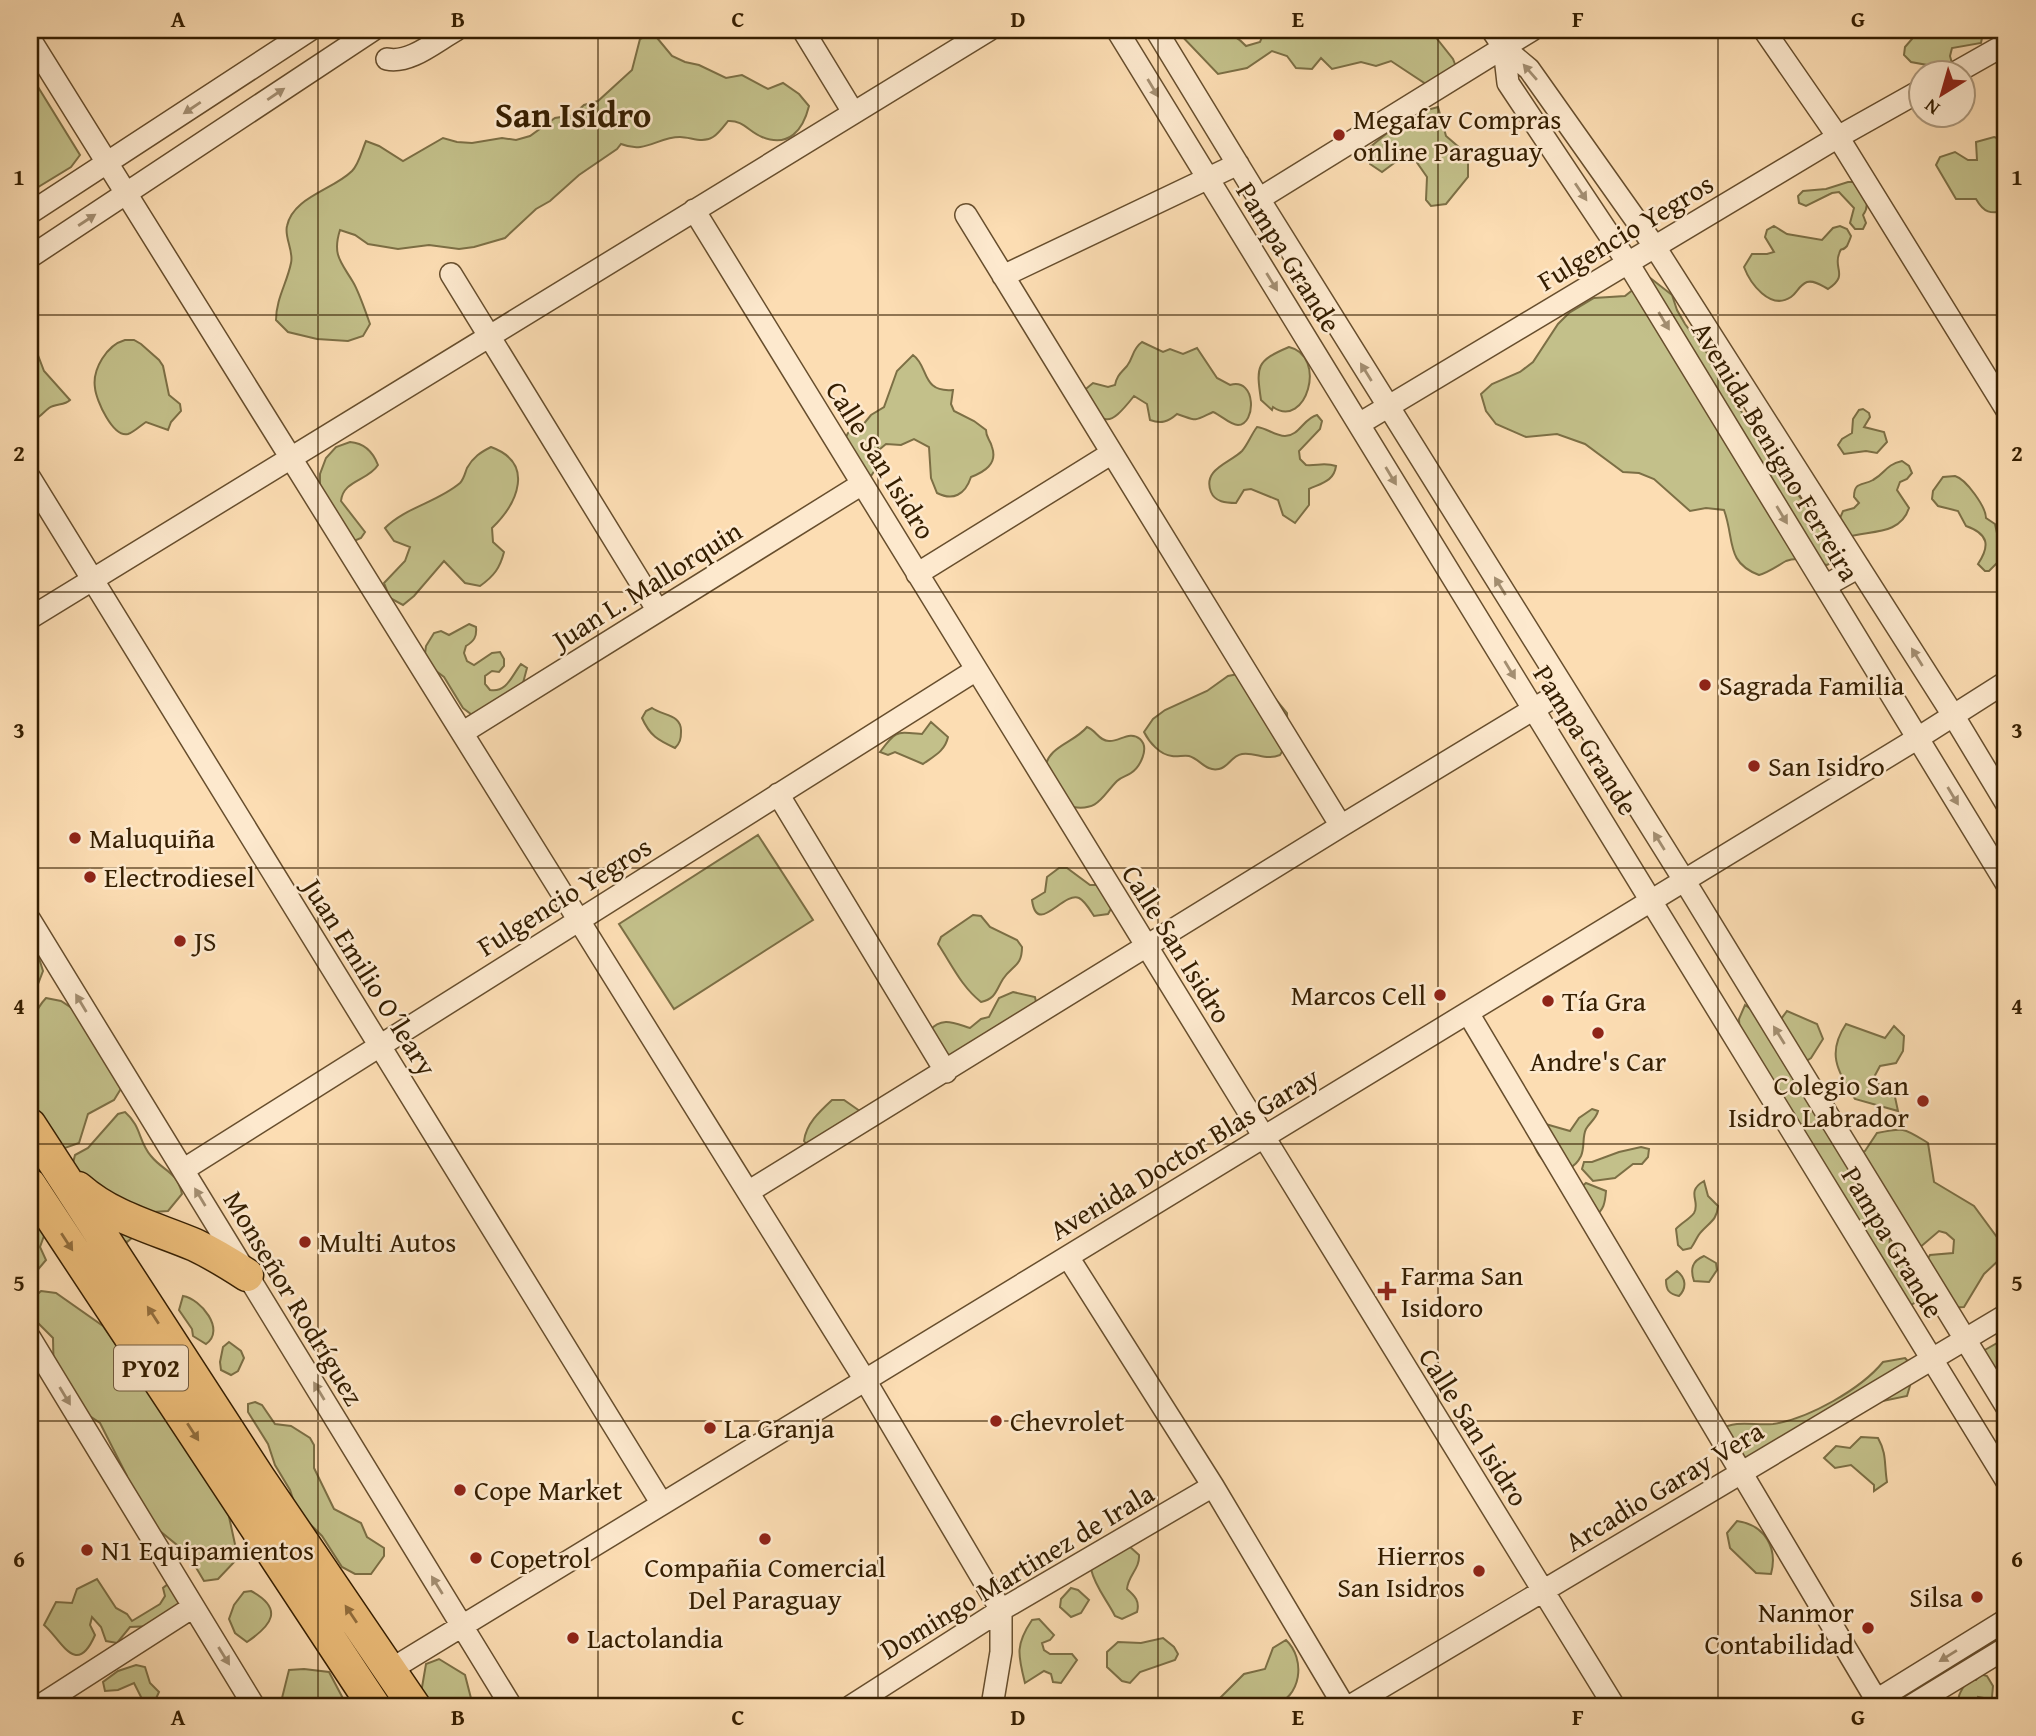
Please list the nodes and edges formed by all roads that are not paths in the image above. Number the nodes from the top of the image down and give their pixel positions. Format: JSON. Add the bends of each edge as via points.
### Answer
{"nodes":[{"id":1,"x":310,"y":30,"type":"edge"},
{"id":2,"x":456,"y":30,"type":"edge"},
{"id":3,"x":803,"y":30,"type":"edge"},
{"id":4,"x":989,"y":30,"type":"edge"},
{"id":5,"x":1118,"y":30,"type":"edge"},
{"id":6,"x":1156,"y":30,"type":"edge"},
{"id":7,"x":1492,"y":30,"type":"edge"},
{"id":8,"x":1532,"y":30,"type":"edge"},
{"id":9,"x":1764,"y":30,"type":"edge"},
{"id":10,"x":366,"y":32,"type":"edge"},
{"id":11,"x":30,"y":39,"type":"edge"},
{"id":12,"x":2006,"y":44,"type":"edge"},
{"id":13,"x":1504,"y":48,"type":"junction"},
{"id":14,"x":387,"y":59,"type":"dead end"},
{"id":15,"x":1976,"y":61,"type":"edge"},
{"id":16,"x":1906,"y":100,"type":"edge"},
{"id":17,"x":853,"y":113,"type":"junction"},
{"id":18,"x":1838,"y":137,"type":"junction"},
{"id":19,"x":108,"y":164,"type":"junction"},
{"id":20,"x":1238,"y":164,"type":"junction"},
{"id":21,"x":1208,"y":178,"type":"junction"},
{"id":22,"x":126,"y":194,"type":"junction"},
{"id":23,"x":1259,"y":199,"type":"junction"},
{"id":24,"x":694,"y":209,"type":"junction"},
{"id":25,"x":30,"y":213,"type":"edge"},
{"id":26,"x":966,"y":215,"type":"dead end"},
{"id":27,"x":1655,"y":247,"type":"junction"},
{"id":28,"x":30,"y":257,"type":"edge"},
{"id":29,"x":1628,"y":262,"type":"junction"},
{"id":30,"x":451,"y":274,"type":"dead end"},
{"id":31,"x":1003,"y":276,"type":"junction"},
{"id":32,"x":489,"y":335,"type":"junction"},
{"id":33,"x":1388,"y":407,"type":"junction"},
{"id":34,"x":2006,"y":409,"type":"edge"},
{"id":35,"x":1359,"y":424,"type":"junction"},
{"id":36,"x":1112,"y":453,"type":"junction"},
{"id":37,"x":290,"y":457,"type":"junction"},
{"id":38,"x":30,"y":478,"type":"edge"},
{"id":39,"x":862,"y":484,"type":"junction"},
{"id":40,"x":1859,"y":567,"type":"junction"},
{"id":41,"x":917,"y":574,"type":"junction"},
{"id":42,"x":93,"y":580,"type":"junction"},
{"id":43,"x":1825,"y":586,"type":"junction"},
{"id":44,"x":657,"y":611,"type":"junction"},
{"id":45,"x":30,"y":618,"type":"edge"},
{"id":46,"x":976,"y":670,"type":"junction"},
{"id":47,"x":2006,"y":681,"type":"edge"},
{"id":48,"x":1565,"y":690,"type":"junction"},
{"id":49,"x":1534,"y":709,"type":"junction"},
{"id":50,"x":1953,"y":715,"type":"junction"},
{"id":51,"x":462,"y":733,"type":"junction"},
{"id":52,"x":1917,"y":738,"type":"junction"},
{"id":53,"x":778,"y":794,"type":"junction"},
{"id":54,"x":2006,"y":803,"type":"edge"},
{"id":55,"x":1340,"y":826,"type":"junction"},
{"id":56,"x":1684,"y":880,"type":"junction"},
{"id":57,"x":2006,"y":883,"type":"edge"},
{"id":58,"x":1653,"y":900,"type":"junction"},
{"id":59,"x":30,"y":920,"type":"edge"},
{"id":60,"x":578,"y":920,"type":"junction"},
{"id":61,"x":1146,"y":947,"type":"junction"},
{"id":62,"x":1749,"y":987,"type":"junction"},
{"id":63,"x":1717,"y":1007,"type":"junction"},
{"id":64,"x":1468,"y":1013,"type":"junction"},
{"id":65,"x":379,"y":1046,"type":"junction"},
{"id":66,"x":946,"y":1072,"type":"junction"},
{"id":67,"x":30,"y":1125,"type":"edge"},
{"id":68,"x":1264,"y":1138,"type":"junction"},
{"id":69,"x":183,"y":1170,"type":"junction"},
{"id":70,"x":60,"y":1172,"type":"junction"},
{"id":71,"x":30,"y":1185,"type":"edge"},
{"id":72,"x":748,"y":1192,"type":"junction"},
{"id":73,"x":1068,"y":1256,"type":"junction"},
{"id":74,"x":247,"y":1275,"type":"junction"},
{"id":75,"x":2006,"y":1315,"type":"edge"},
{"id":76,"x":30,"y":1338,"type":"edge"},
{"id":77,"x":1965,"y":1339,"type":"junction"},
{"id":78,"x":1931,"y":1359,"type":"junction"},
{"id":79,"x":865,"y":1380,"type":"junction"},
{"id":80,"x":2006,"y":1406,"type":"edge"},
{"id":81,"x":1742,"y":1472,"type":"junction"},
{"id":82,"x":2006,"y":1480,"type":"edge"},
{"id":83,"x":1213,"y":1486,"type":"junction"},
{"id":84,"x":662,"y":1504,"type":"junction"},
{"id":85,"x":1542,"y":1592,"type":"junction"},
{"id":86,"x":193,"y":1607,"type":"junction"},
{"id":87,"x":1001,"y":1610,"type":"junction"},
{"id":88,"x":2006,"y":1620,"type":"edge"},
{"id":89,"x":463,"y":1626,"type":"junction"},
{"id":90,"x":2006,"y":1648,"type":"edge"},
{"id":91,"x":390,"y":1670,"type":"junction"},
{"id":92,"x":1874,"y":1704,"type":"edge"},
{"id":93,"x":39,"y":1706,"type":"edge"},
{"id":94,"x":254,"y":1706,"type":"edge"},
{"id":95,"x":374,"y":1706,"type":"edge"},
{"id":96,"x":414,"y":1706,"type":"edge"},
{"id":97,"x":511,"y":1706,"type":"edge"},
{"id":98,"x":851,"y":1706,"type":"edge"},
{"id":99,"x":992,"y":1706,"type":"edge"},
{"id":100,"x":1345,"y":1706,"type":"edge"},
{"id":101,"x":1350,"y":1706,"type":"edge"},
{"id":102,"x":1614,"y":1706,"type":"edge"},
{"id":103,"x":1912,"y":1706,"type":"edge"}],
"edges":[{"from":1,"to":19,"type":"street","one_way":true},
{"from":2,"to":14,"type":"street","via":[[407,58]]},
{"from":3,"to":17,"type":"street"},
{"from":4,"to":17,"type":"street"},
{"from":5,"to":21,"type":"street","name":"Pampa Grande","one_way":true},
{"from":6,"to":20,"type":"street","name":"Pampa Grande"},
{"from":7,"to":13,"type":"street","name":"Avenida Benigno Ferreira"},
{"from":8,"to":13,"type":"street"},
{"from":9,"to":18,"type":"street"},
{"from":22,"to":10,"type":"street","one_way":true},
{"from":11,"to":19,"type":"street"},
{"from":12,"to":15,"type":"street"},
{"from":13,"to":23,"type":"street"},
{"from":27,"to":13,"type":"street","name":"Avenida Benigno Ferreira","one_way":true,"via":[[1529,69]]},
{"from":13,"to":29,"type":"street","name":"Avenida Benigno Ferreira","one_way":true,"via":[[1508,83]]},
{"from":16,"to":18,"type":"street","name":"Fulgencio Yegros"},
{"from":17,"to":24,"type":"street"},
{"from":18,"to":27,"type":"street","name":"Fulgencio Yegros"},
{"from":18,"to":34,"type":"street"},
{"from":19,"to":22,"type":"street"},
{"from":19,"to":25,"type":"street"},
{"from":20,"to":21,"type":"street"},
{"from":20,"to":23,"type":"street","name":"Pampa Grande"},
{"from":21,"to":31,"type":"street"},
{"from":21,"to":35,"type":"street","name":"Pampa Grande","one_way":true},
{"from":28,"to":22,"type":"street","one_way":true},
{"from":22,"to":37,"type":"street"},
{"from":33,"to":23,"type":"street","name":"Pampa Grande","one_way":true},
{"from":24,"to":32,"type":"street"},
{"from":24,"to":39,"type":"street","name":"Calle San Isidro"},
{"from":26,"to":31,"type":"street"},
{"from":27,"to":29,"type":"street","name":"Fulgencio Yegros"},
{"from":27,"to":40,"type":"street","name":"Avenida Benigno Ferreira"},
{"from":29,"to":33,"type":"street","name":"Fulgencio Yegros"},
{"from":29,"to":43,"type":"street","name":"Avenida Benigno Ferreira","one_way":true},
{"from":30,"to":32,"type":"street"},
{"from":31,"to":36,"type":"street"},
{"from":32,"to":37,"type":"street"},
{"from":32,"to":44,"type":"street"},
{"from":33,"to":35,"type":"street","name":"Fulgencio Yegros"},
{"from":48,"to":33,"type":"street","name":"Pampa Grande","one_way":true},
{"from":35,"to":49,"type":"street","name":"Pampa Grande","one_way":true},
{"from":36,"to":41,"type":"street"},
{"from":36,"to":55,"type":"street"},
{"from":37,"to":42,"type":"street"},
{"from":37,"to":51,"type":"street"},
{"from":38,"to":42,"type":"street","name":"Juan Emilio O´leary"},
{"from":39,"to":41,"type":"street","name":"Calle San Isidro"},
{"from":39,"to":44,"type":"street","name":"Juan L. Mallorquin"},
{"from":40,"to":43,"type":"street"},
{"from":50,"to":40,"type":"street","name":"Avenida Benigno Ferreira","one_way":true},
{"from":41,"to":46,"type":"street","name":"Calle San Isidro"},
{"from":42,"to":45,"type":"street"},
{"from":42,"to":65,"type":"street","name":"Juan Emilio O´leary"},
{"from":43,"to":52,"type":"street","name":"Avenida Benigno Ferreira"},
{"from":44,"to":51,"type":"street","name":"Juan L. Mallorquin"},
{"from":46,"to":53,"type":"street","name":"Fulgencio Yegros"},
{"from":46,"to":61,"type":"street","name":"Calle San Isidro"},
{"from":47,"to":50,"type":"street","name":"Avenida Doctor Blas Garay"},
{"from":48,"to":49,"type":"street"},
{"from":56,"to":48,"type":"street","name":"Pampa Grande","one_way":true},
{"from":49,"to":55,"type":"street"},
{"from":49,"to":58,"type":"street","name":"Pampa Grande"},
{"from":50,"to":52,"type":"street","name":"Avenida Doctor Blas Garay"},
{"from":50,"to":54,"type":"street","name":"Avenida Benigno Ferreira"},
{"from":51,"to":60,"type":"street"},
{"from":52,"to":56,"type":"street","name":"Avenida Doctor Blas Garay"},
{"from":52,"to":57,"type":"street","name":"Avenida Benigno Ferreira","one_way":true},
{"from":53,"to":60,"type":"street","name":"Fulgencio Yegros"},
{"from":53,"to":66,"type":"street"},
{"from":55,"to":61,"type":"street"},
{"from":56,"to":58,"type":"street","name":"Avenida Doctor Blas Garay"},
{"from":56,"to":62,"type":"street","name":"Pampa Grande"},
{"from":58,"to":63,"type":"street","name":"Pampa Grande"},
{"from":58,"to":64,"type":"street","name":"Avenida Doctor Blas Garay"},
{"from":69,"to":59,"type":"street","name":"Monseñor Rodríguez","one_way":true},
{"from":60,"to":65,"type":"street","name":"Fulgencio Yegros"},
{"from":60,"to":72,"type":"street"},
{"from":61,"to":66,"type":"street"},
{"from":61,"to":68,"type":"street","name":"Calle San Isidro"},
{"from":62,"to":63,"type":"street"},
{"from":77,"to":62,"type":"street","name":"Pampa Grande","one_way":true},
{"from":63,"to":78,"type":"street","name":"Pampa Grande"},
{"from":64,"to":68,"type":"street","name":"Avenida Doctor Blas Garay"},
{"from":64,"to":81,"type":"street"},
{"from":65,"to":69,"type":"street","name":"Fulgencio Yegros"},
{"from":65,"to":84,"type":"street","name":"Juan Emilio O´leary"},
{"from":66,"to":72,"type":"street"},
{"from":67,"to":70,"type":"highway","number":"PY02"},
{"from":68,"to":73,"type":"street","name":"Avenida Doctor Blas Garay"},
{"from":68,"to":85,"type":"street","name":"Calle San Isidro"},
{"from":74,"to":69,"type":"street","name":"Monseñor Rodríguez","one_way":true},
{"from":70,"to":74,"type":"highway","via":[[117,1215],[195,1245]]},
{"from":91,"to":70,"type":"highway","number":"PY02","one_way":true},
{"from":71,"to":95,"type":"highway","number":"PY02","one_way":true},
{"from":72,"to":79,"type":"street"},
{"from":73,"to":79,"type":"street","name":"Avenida Doctor Blas Garay"},
{"from":73,"to":83,"type":"street"},
{"from":89,"to":74,"type":"street","name":"Monseñor Rodríguez","one_way":true},
{"from":75,"to":77,"type":"street","name":"Arcadio Garay Vera"},
{"from":76,"to":86,"type":"street","one_way":true},
{"from":77,"to":78,"type":"street","name":"Arcadio Garay Vera"},
{"from":77,"to":80,"type":"street","name":"Pampa Grande"},
{"from":78,"to":81,"type":"street","name":"Arcadio Garay Vera"},
{"from":78,"to":82,"type":"street","name":"Pampa Grande"},
{"from":79,"to":84,"type":"street","name":"Avenida Doctor Blas Garay"},
{"from":79,"to":87,"type":"street"},
{"from":81,"to":85,"type":"street","name":"Arcadio Garay Vera"},
{"from":81,"to":92,"type":"street"},
{"from":83,"to":87,"type":"street","name":"Domingo Martinez de Irala"},
{"from":83,"to":100,"type":"street"},
{"from":84,"to":89,"type":"street","name":"Avenida Doctor Blas Garay"},
{"from":85,"to":101,"type":"street","name":"Arcadio Garay Vera"},
{"from":85,"to":102,"type":"street","name":"Calle San Isidro"},
{"from":86,"to":93,"type":"street"},
{"from":86,"to":94,"type":"street","one_way":true},
{"from":87,"to":98,"type":"street","name":"Domingo Martinez de Irala"},
{"from":87,"to":99,"type":"street","via":[[1001,1652]]},
{"from":88,"to":92,"type":"street","one_way":true},
{"from":89,"to":91,"type":"street","name":"Avenida Doctor Blas Garay"},
{"from":89,"to":97,"type":"street","name":"Monseñor Rodríguez"},
{"from":90,"to":103,"type":"street"},
{"from":91,"to":96,"type":"highway","number":"PY02"}]}
